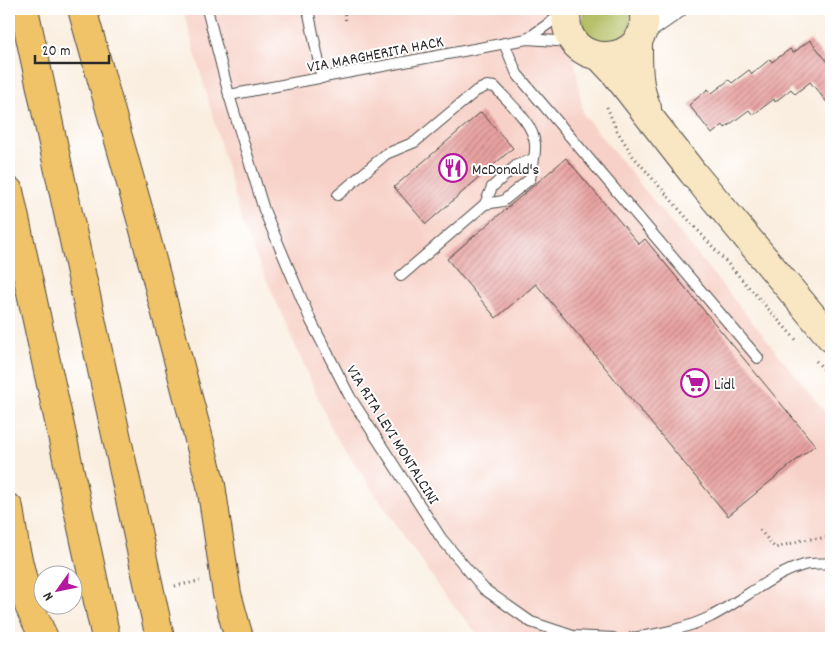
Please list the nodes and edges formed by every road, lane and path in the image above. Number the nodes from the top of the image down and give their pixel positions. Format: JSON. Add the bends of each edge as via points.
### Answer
{"nodes":[{"id":1,"x":24,"y":9,"type":"edge"},
{"id":2,"x":82,"y":9,"type":"edge"},
{"id":3,"x":206,"y":9,"type":"edge"},
{"id":4,"x":308,"y":9,"type":"edge"},
{"id":5,"x":344,"y":9,"type":"edge"},
{"id":6,"x":643,"y":9,"type":"edge"},
{"id":7,"x":677,"y":9,"type":"edge"},
{"id":8,"x":567,"y":10,"type":"edge"},
{"id":9,"x":346,"y":23,"type":"dead end"},
{"id":10,"x":639,"y":37,"type":"junction"},
{"id":11,"x":527,"y":39,"type":"junction"},
{"id":12,"x":574,"y":42,"type":"junction"},
{"id":13,"x":504,"y":43,"type":"junction"},
{"id":14,"x":600,"y":57,"type":"junction"},
{"id":15,"x":322,"y":78,"type":"junction"},
{"id":16,"x":229,"y":95,"type":"junction"},
{"id":17,"x":604,"y":100,"type":"dead end"},
{"id":18,"x":656,"y":125,"type":"junction"},
{"id":19,"x":533,"y":159,"type":"junction"},
{"id":20,"x":9,"y":191,"type":"edge"},
{"id":21,"x":338,"y":195,"type":"dead end"},
{"id":22,"x":485,"y":204,"type":"junction"},
{"id":23,"x":401,"y":276,"type":"dead end"},
{"id":24,"x":831,"y":338,"type":"edge"},
{"id":25,"x":801,"y":345,"type":"dead end"},
{"id":26,"x":758,"y":358,"type":"dead end"},
{"id":27,"x":813,"y":358,"type":"dead end"},
{"id":28,"x":831,"y":376,"type":"edge"},
{"id":29,"x":9,"y":508,"type":"edge"},
{"id":30,"x":760,"y":530,"type":"dead end"},
{"id":31,"x":831,"y":537,"type":"edge"},
{"id":32,"x":831,"y":563,"type":"edge"},
{"id":33,"x":206,"y":579,"type":"dead end"},
{"id":34,"x":168,"y":587,"type":"dead end"},
{"id":35,"x":158,"y":629,"type":"edge"},
{"id":36,"x":105,"y":634,"type":"edge"},
{"id":37,"x":44,"y":638,"type":"edge"},
{"id":38,"x":239,"y":638,"type":"edge"},
{"id":39,"x":613,"y":638,"type":"edge"},
{"id":40,"x":632,"y":638,"type":"edge"}],
"edges":[{"from":1,"to":35,"type":"highway"},
{"from":2,"to":38,"type":"highway","via":[[141,217],[211,485],[227,594]]},
{"from":3,"to":16,"type":"lane","name":"VIA RITA LEVI MONTALCINI"},
{"from":4,"to":15,"type":"lane"},
{"from":5,"to":9,"type":"path"},
{"from":6,"to":10,"type":"street","via":[[644,20]]},
{"from":7,"to":10,"type":"street"},
{"from":8,"to":11,"type":"lane"},
{"from":8,"to":12,"type":"street","via":[[567,27]]},
{"from":10,"to":14,"type":"street","via":[[622,53]]},
{"from":10,"to":18,"type":"street","via":[[640,90]]},
{"from":11,"to":12,"type":"lane"},
{"from":11,"to":13,"type":"lane","name":"VIA MARGHERITA HACK"},
{"from":12,"to":14,"type":"street","via":[[584,51]]},
{"from":13,"to":15,"type":"lane","name":"VIA MARGHERITA HACK"},
{"from":13,"to":26,"type":"lane","via":[[517,74]]},
{"from":14,"to":18,"type":"street"},
{"from":15,"to":16,"type":"lane","name":"VIA MARGHERITA HACK"},
{"from":16,"to":39,"type":"lane","name":"VIA RITA LEVI MONTALCINI","via":[[264,210],[311,321],[350,397],[441,538],[484,589],[531,622],[573,636]]},
{"from":17,"to":25,"type":"path","via":[[616,129],[633,156]]},
{"from":18,"to":24,"type":"street"},
{"from":19,"to":21,"type":"lane","via":[[536,146],[528,124],[495,87],[488,86],[476,91],[415,142],[386,154]]},
{"from":19,"to":22,"type":"lane","via":[[517,165],[492,187]]},
{"from":19,"to":22,"type":"lane","via":[[530,179],[503,201]]},
{"from":20,"to":36,"type":"highway"},
{"from":22,"to":23,"type":"lane"},
{"from":27,"to":28,"type":"path"},
{"from":29,"to":37,"type":"highway","via":[[29,606]]},
{"from":30,"to":31,"type":"path","via":[[775,548]]},
{"from":32,"to":40,"type":"lane","via":[[806,564],[776,577],[708,618],[667,632]]},
{"from":33,"to":34,"type":"path"}]}
